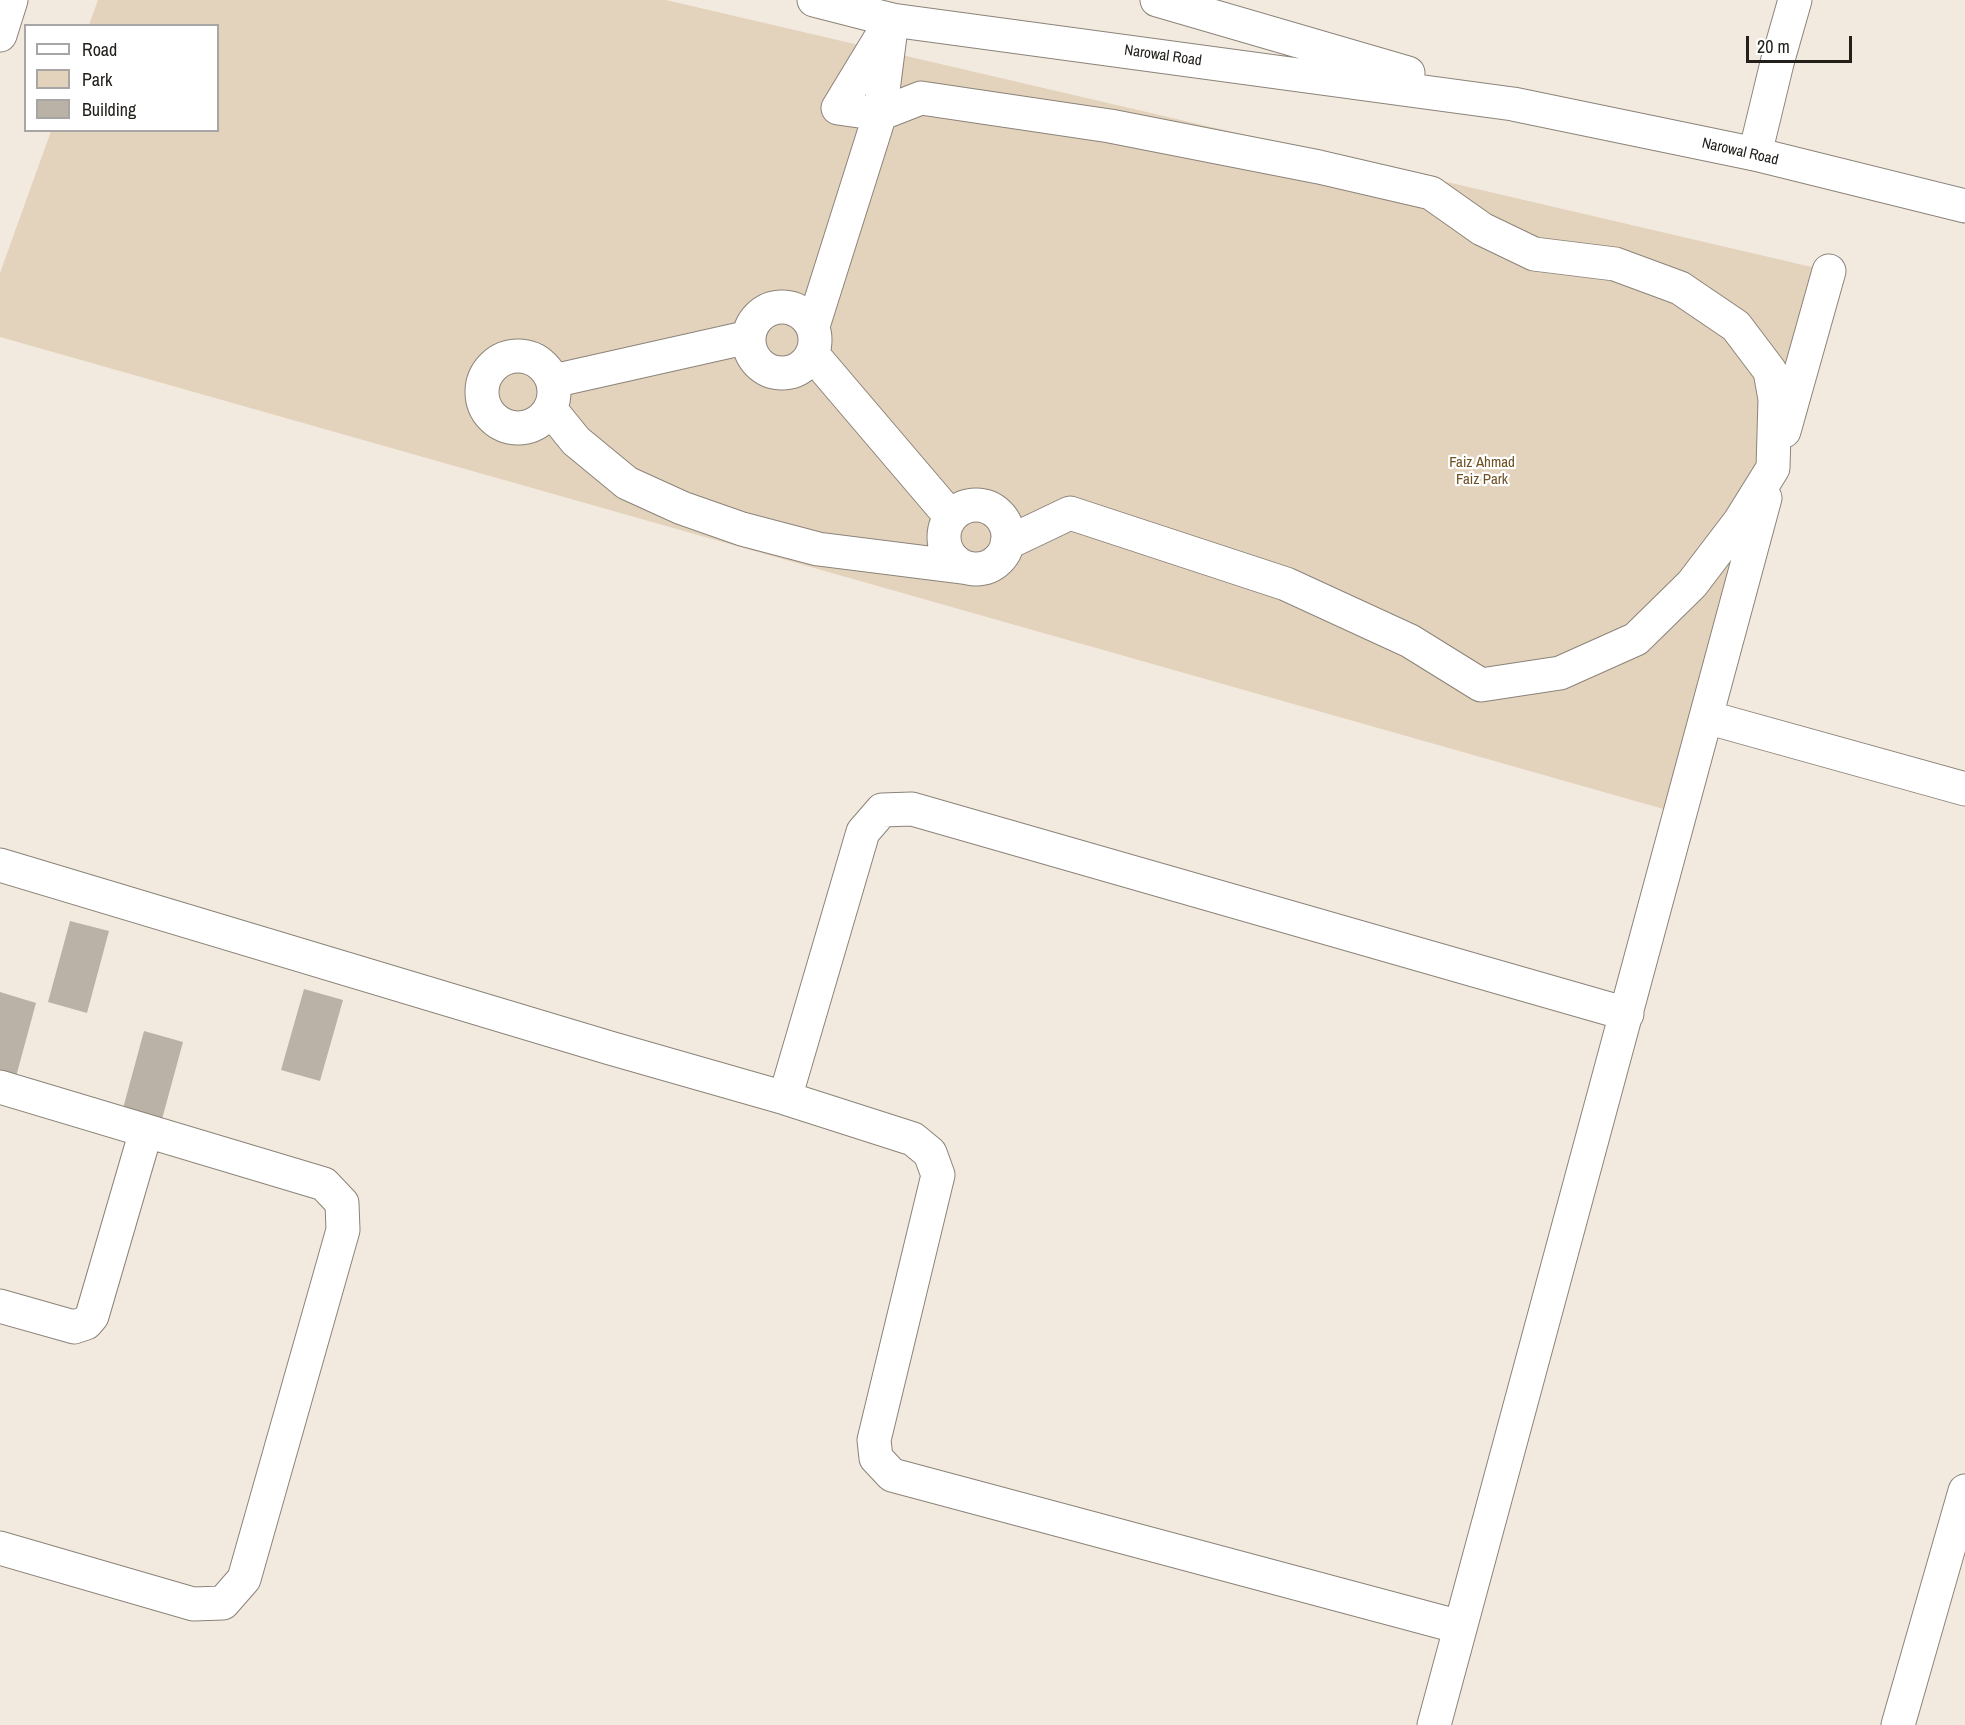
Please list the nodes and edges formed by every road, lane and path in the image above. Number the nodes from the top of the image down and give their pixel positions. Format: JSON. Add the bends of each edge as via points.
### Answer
{"nodes":[{"id":1,"x":11,"y":0,"type":"edge"},
{"id":2,"x":814,"y":0,"type":"edge"},
{"id":3,"x":1157,"y":0,"type":"edge"},
{"id":4,"x":1795,"y":0,"type":"edge"},
{"id":5,"x":892,"y":20,"type":"junction"},
{"id":6,"x":0,"y":35,"type":"edge"},
{"id":7,"x":1513,"y":104,"type":"junction"},
{"id":8,"x":880,"y":114,"type":"junction"},
{"id":9,"x":1755,"y":154,"type":"junction"},
{"id":10,"x":1965,"y":206,"type":"edge"},
{"id":11,"x":1829,"y":271,"type":"dead end"},
{"id":12,"x":749,"y":338,"type":"junction"},
{"id":13,"x":813,"y":340,"type":"junction"},
{"id":14,"x":1773,"y":468,"type":"junction"},
{"id":15,"x":951,"y":516,"type":"junction"},
{"id":16,"x":1007,"y":543,"type":"junction"},
{"id":17,"x":969,"y":568,"type":"junction"},
{"id":18,"x":1706,"y":717,"type":"junction"},
{"id":19,"x":1965,"y":789,"type":"edge"},
{"id":20,"x":0,"y":865,"type":"edge"},
{"id":21,"x":1627,"y":1014,"type":"junction"},
{"id":22,"x":0,"y":1087,"type":"edge"},
{"id":23,"x":785,"y":1098,"type":"junction"},
{"id":24,"x":146,"y":1131,"type":"junction"},
{"id":25,"x":0,"y":1306,"type":"edge"},
{"id":26,"x":1965,"y":1491,"type":"edge"},
{"id":27,"x":0,"y":1548,"type":"edge"},
{"id":28,"x":1460,"y":1627,"type":"junction"},
{"id":29,"x":1434,"y":1725,"type":"edge"},
{"id":30,"x":1898,"y":1725,"type":"edge"}],
"edges":[{"from":1,"to":6,"type":"street"},
{"from":2,"to":5,"type":"street","name":"Narowal Road"},
{"from":3,"to":7,"type":"street","name":"Narowal Road"},
{"from":4,"to":9,"type":"street"},
{"from":5,"to":7,"type":"street","name":"Narowal Road"},
{"from":5,"to":8,"type":"street","via":[[838,108]]},
{"from":7,"to":9,"type":"street","name":"Narowal Road"},
{"from":8,"to":13,"type":"street"},
{"from":8,"to":14,"type":"street","via":[[921,98],[1110,126],[1319,167],[1431,193],[1482,229],[1534,254],[1615,264],[1680,288],[1736,326],[1770,371],[1775,399]]},
{"from":9,"to":10,"type":"street","name":"Narowal Road"},
{"from":11,"to":14,"type":"street"},
{"from":12,"to":13,"type":"street","via":[[758,317],[780,307],[804,315]]},
{"from":12,"to":13,"type":"street","via":[[757,361],[779,374],[792,373],[804,366]]},
{"from":12,"to":17,"type":"street","via":[[552,395],[576,441],[627,483],[682,508],[818,549]]},
{"from":13,"to":15,"type":"street"},
{"from":14,"to":16,"type":"street","via":[[1740,521],[1692,584],[1636,639],[1560,673],[1481,685],[1410,641],[1286,584],[1070,513]]},
{"from":14,"to":18,"type":"street"},
{"from":15,"to":16,"type":"street","via":[[972,505],[995,511],[1008,531]]},
{"from":15,"to":17,"type":"street","via":[[944,539],[948,552]]},
{"from":16,"to":17,"type":"street","via":[[994,563]]},
{"from":18,"to":19,"type":"street"},
{"from":18,"to":21,"type":"street"},
{"from":20,"to":23,"type":"street"},
{"from":21,"to":23,"type":"street","via":[[912,809],[882,810],[863,832]]},
{"from":21,"to":28,"type":"street"},
{"from":22,"to":24,"type":"street"},
{"from":23,"to":28,"type":"street","via":[[913,1139],[930,1154],[938,1175],[874,1440],[876,1458],[892,1474]]},
{"from":24,"to":25,"type":"street","via":[[92,1316],[74,1327]]},
{"from":24,"to":27,"type":"street","via":[[324,1184],[342,1203],[343,1230],[244,1579],[223,1603],[193,1604]]},
{"from":26,"to":30,"type":"street"},
{"from":28,"to":29,"type":"street"}]}
